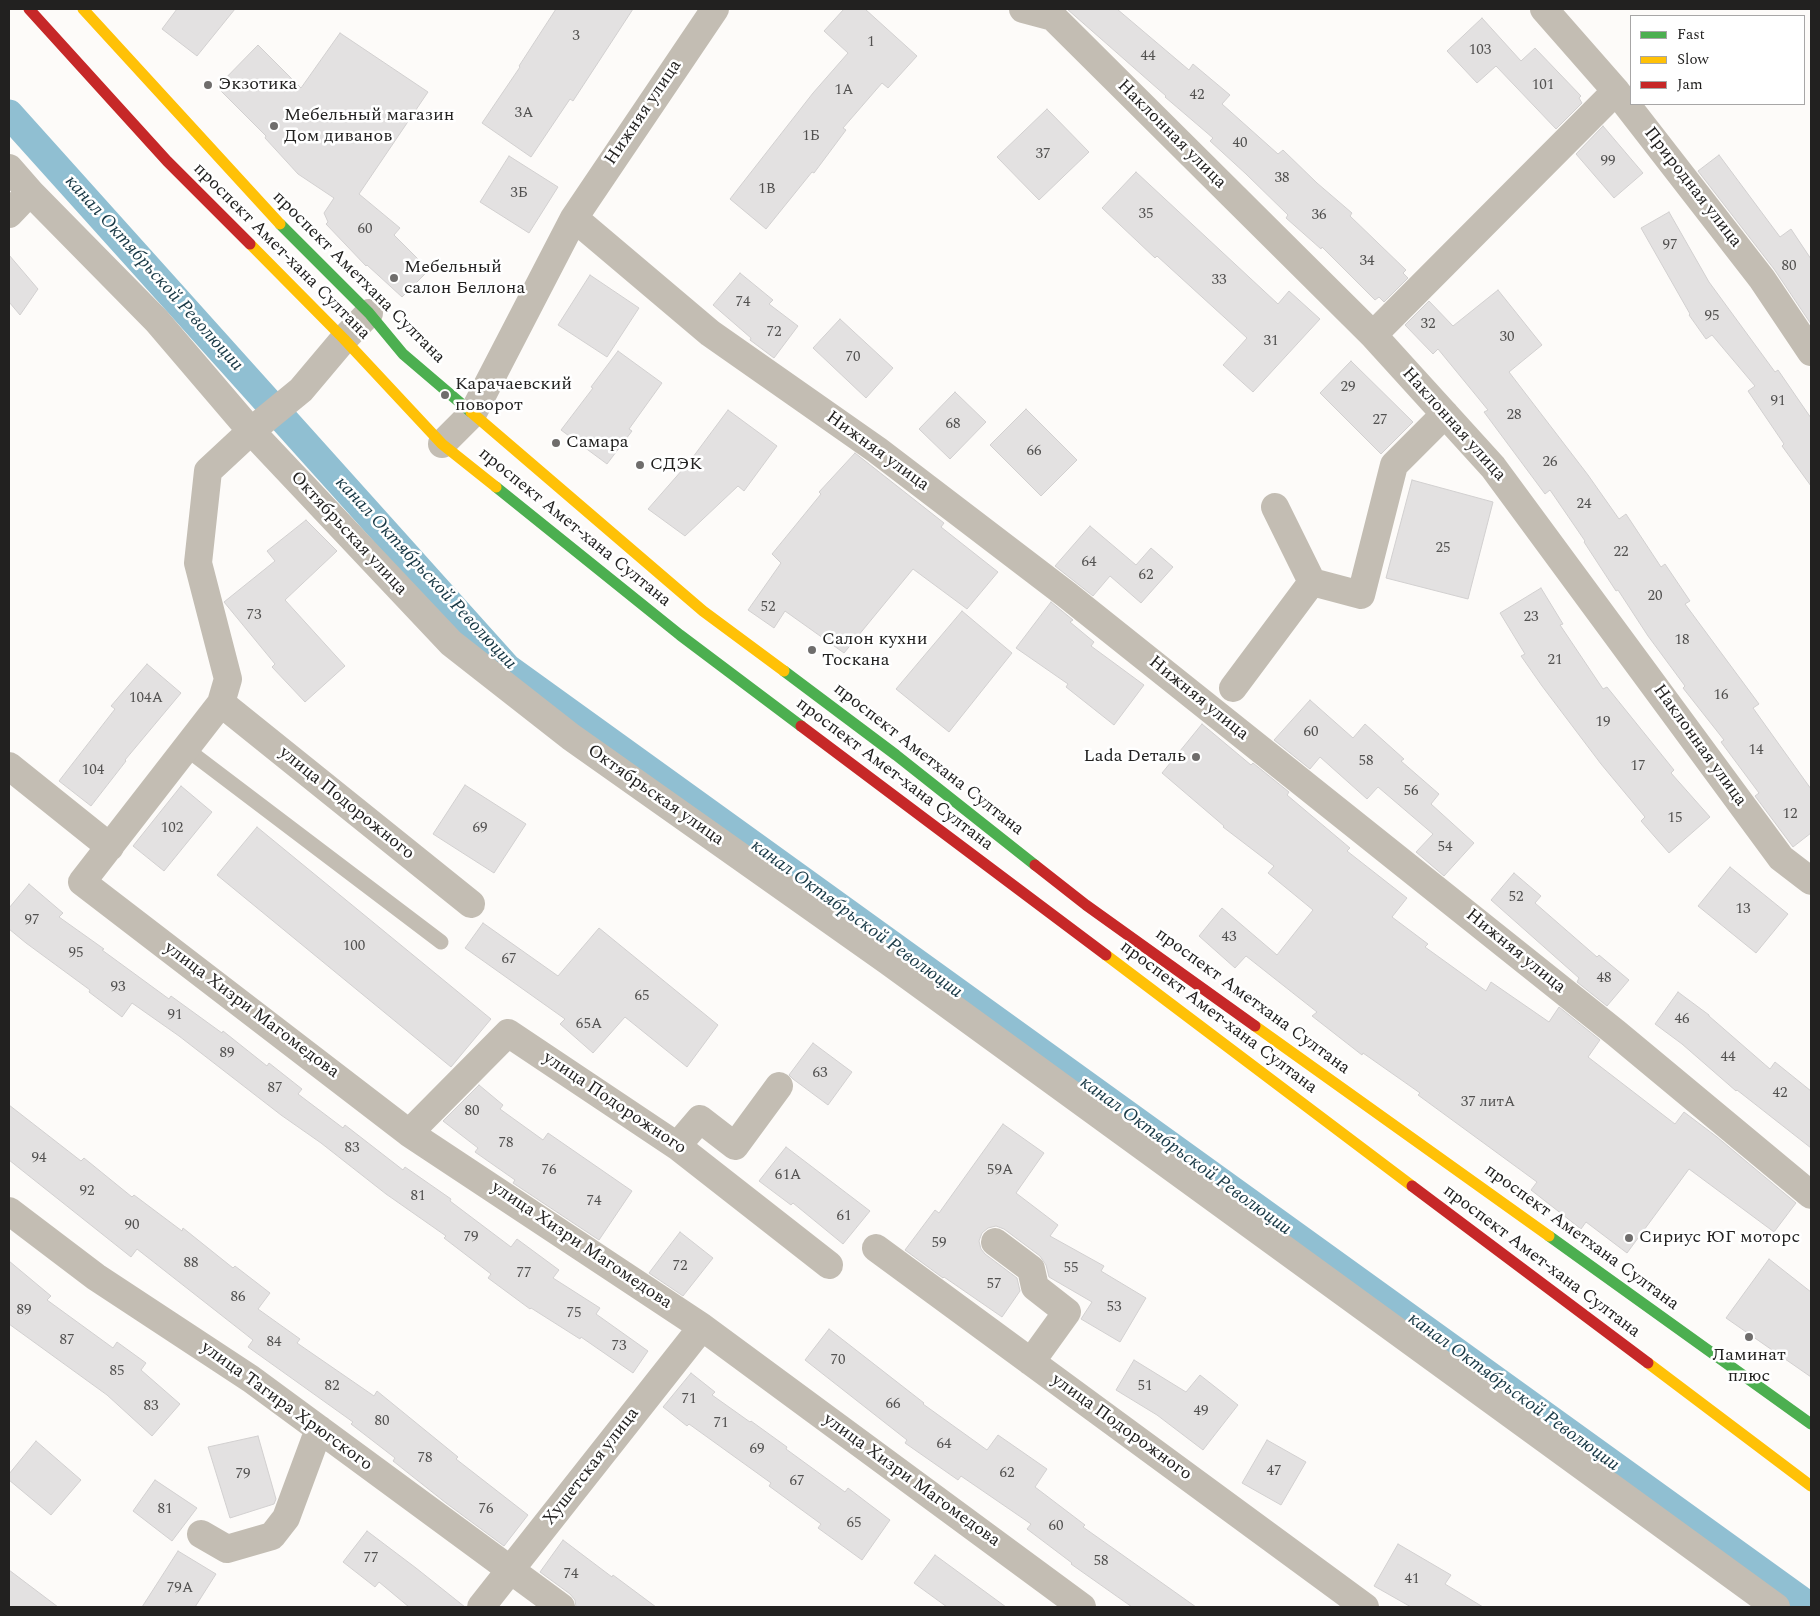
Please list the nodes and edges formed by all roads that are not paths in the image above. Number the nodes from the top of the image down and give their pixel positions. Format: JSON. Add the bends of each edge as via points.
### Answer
{"nodes":[{"id":1,"x":29,"y":9,"type":"edge"},
{"id":2,"x":83,"y":9,"type":"edge"},
{"id":3,"x":715,"y":9,"type":"edge"},
{"id":4,"x":1023,"y":9,"type":"edge"},
{"id":5,"x":1544,"y":9,"type":"edge"},
{"id":6,"x":1050,"y":13,"type":"edge"},
{"id":7,"x":1616,"y":91,"type":"junction"},
{"id":8,"x":9,"y":168,"type":"edge"},
{"id":9,"x":30,"y":192,"type":"junction"},
{"id":10,"x":9,"y":214,"type":"edge"},
{"id":11,"x":574,"y":218,"type":"junction"},
{"id":12,"x":369,"y":313,"type":"junction"},
{"id":13,"x":1372,"y":335,"type":"junction"},
{"id":14,"x":344,"y":339,"type":"junction"},
{"id":15,"x":1811,"y":352,"type":"edge"},
{"id":16,"x":473,"y":414,"type":"junction"},
{"id":17,"x":1445,"y":414,"type":"junction"},
{"id":18,"x":251,"y":431,"type":"junction"},
{"id":19,"x":442,"y":444,"type":"junction"},
{"id":20,"x":1275,"y":507,"type":"dead end"},
{"id":21,"x":1312,"y":582,"type":"junction"},
{"id":22,"x":1233,"y":688,"type":"dead end"},
{"id":23,"x":221,"y":703,"type":"junction"},
{"id":24,"x":185,"y":748,"type":"junction"},
{"id":25,"x":9,"y":766,"type":"edge"},
{"id":26,"x":110,"y":847,"type":"junction"},
{"id":27,"x":1811,"y":881,"type":"edge"},
{"id":28,"x":472,"y":904,"type":"dead end"},
{"id":29,"x":441,"y":942,"type":"dead end"},
{"id":30,"x":779,"y":1086,"type":"dead end"},
{"id":31,"x":409,"y":1132,"type":"junction"},
{"id":32,"x":678,"y":1146,"type":"junction"},
{"id":33,"x":1811,"y":1195,"type":"edge"},
{"id":34,"x":9,"y":1211,"type":"edge"},
{"id":35,"x":996,"y":1242,"type":"dead end"},
{"id":36,"x":876,"y":1248,"type":"dead end"},
{"id":37,"x":829,"y":1266,"type":"dead end"},
{"id":38,"x":702,"y":1327,"type":"junction"},
{"id":39,"x":1032,"y":1362,"type":"junction"},
{"id":40,"x":1811,"y":1424,"type":"edge"},
{"id":41,"x":319,"y":1429,"type":"junction"},
{"id":42,"x":1811,"y":1486,"type":"edge"},
{"id":43,"x":201,"y":1534,"type":"dead end"},
{"id":44,"x":511,"y":1569,"type":"junction"},
{"id":45,"x":482,"y":1607,"type":"edge"},
{"id":46,"x":561,"y":1607,"type":"edge"},
{"id":47,"x":1082,"y":1607,"type":"edge"},
{"id":48,"x":1365,"y":1607,"type":"edge"},
{"id":49,"x":1776,"y":1607,"type":"edge"}],
"edges":[{"from":1,"to":14,"type":"main road","name":"проспект Амет-хана Султана","via":[[167,161]]},
{"from":2,"to":12,"type":"main road","name":"проспект Аметхана Султана","via":[[260,204]]},
{"from":3,"to":11,"type":"street","name":"Нижняя улица"},
{"from":4,"to":6,"type":"street"},
{"from":5,"to":7,"type":"street","name":"Природная улица"},
{"from":6,"to":13,"type":"street","name":"Наклонная улица"},
{"from":7,"to":13,"type":"street"},
{"from":7,"to":15,"type":"street","name":"Природная улица","via":[[1762,279]]},
{"from":8,"to":9,"type":"street","name":"Октябрьская улица"},
{"from":9,"to":10,"type":"street"},
{"from":9,"to":18,"type":"street","name":"Октябрьская улица","via":[[157,322]]},
{"from":11,"to":16,"type":"street","name":"Нижняя улица"},
{"from":11,"to":33,"type":"street","name":"Нижняя улица","via":[[710,333],[877,450],[1067,595],[1616,1033]]},
{"from":12,"to":14,"type":"street"},
{"from":12,"to":16,"type":"main road","name":"проспект Аметхана Султана","via":[[403,354]]},
{"from":13,"to":17,"type":"street","name":"Наклонная улица"},
{"from":14,"to":18,"type":"street","via":[[301,390]]},
{"from":14,"to":19,"type":"main road","name":"проспект Амет-хана Султана"},
{"from":16,"to":19,"type":"street","name":"Нижняя улица"},
{"from":16,"to":40,"type":"main road","name":"проспект Аметхана Султана","via":[[703,611],[896,755],[1086,905]]},
{"from":17,"to":21,"type":"street","via":[[1394,465],[1361,595]]},
{"from":17,"to":27,"type":"street","name":"Наклонная улица","via":[[1493,467],[1781,858]]},
{"from":18,"to":23,"type":"street","via":[[208,472],[198,563],[228,679]]},
{"from":18,"to":49,"type":"street","name":"Октябрьская улица","via":[[451,643],[571,737],[888,961]]},
{"from":19,"to":42,"type":"main road","name":"проспект Амет-хана Султана","via":[[688,641]]},
{"from":20,"to":21,"type":"street"},
{"from":21,"to":22,"type":"street"},
{"from":23,"to":24,"type":"street"},
{"from":23,"to":28,"type":"street","name":"улица Подорожного"},
{"from":24,"to":26,"type":"street"},
{"from":24,"to":29,"type":"lane"},
{"from":25,"to":26,"type":"street"},
{"from":26,"to":31,"type":"street","name":"улица Хизри Магомедова","via":[[82,882]]},
{"from":30,"to":32,"type":"street","via":[[735,1146],[700,1119]]},
{"from":31,"to":32,"type":"street","name":"улица Подорожного","via":[[508,1032]]},
{"from":31,"to":38,"type":"street","name":"улица Хизри Магомедова"},
{"from":32,"to":37,"type":"street","name":"улица Подорожного"},
{"from":34,"to":41,"type":"street","name":"улица Тагира Хрюгского","via":[[96,1277],[251,1379]]},
{"from":35,"to":39,"type":"street","via":[[1031,1269],[1035,1287],[1067,1312]]},
{"from":36,"to":39,"type":"street","name":"улица Подорожного"},
{"from":38,"to":44,"type":"street","name":"Хушетская улица"},
{"from":38,"to":47,"type":"street","name":"улица Хизри Магомедова"},
{"from":39,"to":48,"type":"street","name":"улица Подорожного"},
{"from":41,"to":43,"type":"street","via":[[286,1518],[272,1536],[226,1549]]},
{"from":41,"to":44,"type":"street","name":"улица Тагира Хрюгского"},
{"from":44,"to":45,"type":"street","name":"Хушетская улица"},
{"from":44,"to":46,"type":"street","name":"улица Тагира Хрюгского"}]}
